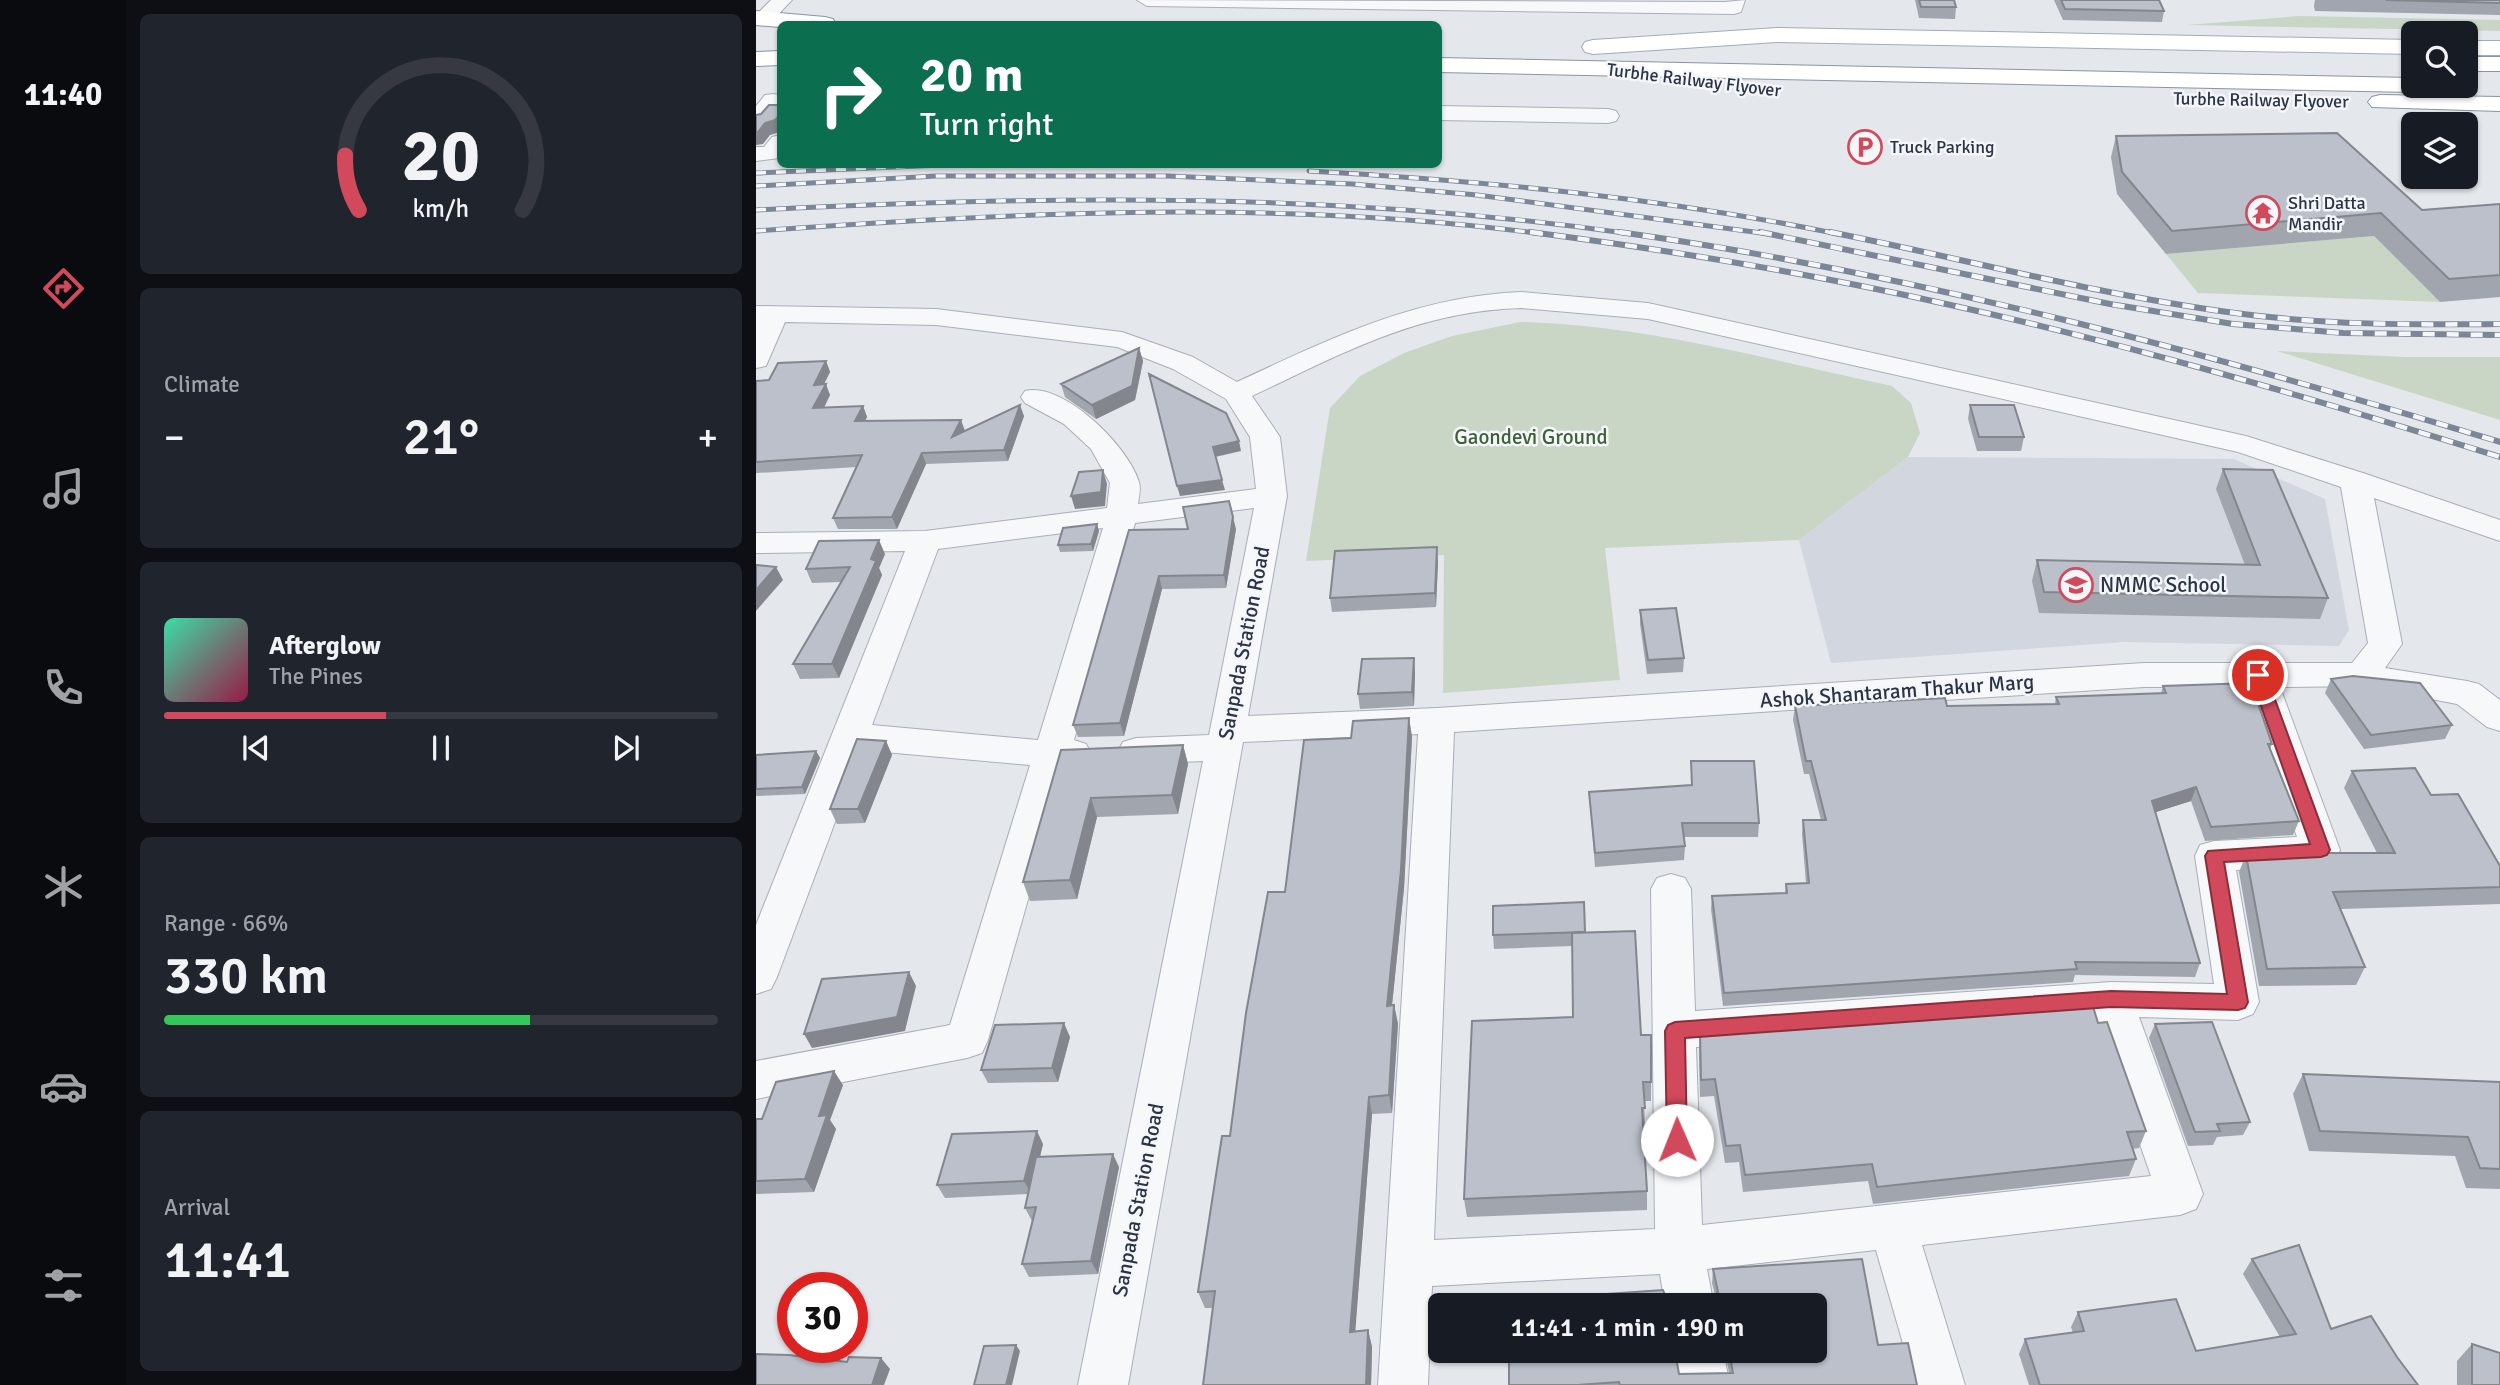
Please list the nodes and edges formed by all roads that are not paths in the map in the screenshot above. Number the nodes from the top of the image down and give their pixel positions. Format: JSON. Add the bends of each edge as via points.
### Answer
{"nodes":[{"id":1,"x":782,"y":0,"type":"edge"},
{"id":2,"x":1147,"y":0,"type":"edge"},
{"id":3,"x":1735,"y":0,"type":"edge"},
{"id":4,"x":764,"y":25,"type":"edge"},
{"id":5,"x":1464,"y":44,"type":"dead end"},
{"id":6,"x":1490,"y":44,"type":"dead end"},
{"id":7,"x":1529,"y":45,"type":"dead end"},
{"id":8,"x":2401,"y":47,"type":"edge"},
{"id":9,"x":756,"y":48,"type":"edge"},
{"id":10,"x":2478,"y":48,"type":"edge"},
{"id":11,"x":2500,"y":48,"type":"edge"},
{"id":12,"x":777,"y":49,"type":"edge"},
{"id":13,"x":1591,"y":57,"type":"junction"},
{"id":14,"x":777,"y":58,"type":"edge"},
{"id":15,"x":756,"y":59,"type":"edge"},
{"id":16,"x":2401,"y":63,"type":"edge"},
{"id":17,"x":2478,"y":64,"type":"edge"},
{"id":18,"x":2500,"y":64,"type":"edge"},
{"id":19,"x":1442,"y":65,"type":"edge"},
{"id":20,"x":1681,"y":70,"type":"junction"},
{"id":21,"x":2401,"y":75,"type":"edge"},
{"id":22,"x":2478,"y":76,"type":"edge"},
{"id":23,"x":2500,"y":77,"type":"edge"},
{"id":24,"x":2401,"y":85,"type":"edge"},
{"id":25,"x":2478,"y":86,"type":"edge"},
{"id":26,"x":2500,"y":86,"type":"edge"},
{"id":27,"x":2500,"y":104,"type":"edge"},
{"id":28,"x":1442,"y":113,"type":"edge"},
{"id":29,"x":1608,"y":116,"type":"dead end"},
{"id":30,"x":777,"y":146,"type":"edge"},
{"id":31,"x":756,"y":154,"type":"edge"},
{"id":32,"x":766,"y":313,"type":"edge"},
{"id":33,"x":756,"y":360,"type":"edge"},
{"id":34,"x":1236,"y":393,"type":"junction"},
{"id":35,"x":1035,"y":397,"type":"dead end"},
{"id":36,"x":2355,"y":480,"type":"junction"},
{"id":37,"x":1272,"y":496,"type":"junction"},
{"id":38,"x":1122,"y":515,"type":"junction"},
{"id":39,"x":2500,"y":531,"type":"edge"},
{"id":40,"x":925,"y":541,"type":"junction"},
{"id":41,"x":756,"y":543,"type":"edge"},
{"id":42,"x":2258,"y":675,"type":"junction"},
{"id":43,"x":2361,"y":675,"type":"junction"},
{"id":44,"x":2500,"y":718,"type":"edge"},
{"id":45,"x":1437,"y":721,"type":"junction"},
{"id":46,"x":849,"y":736,"type":"junction"},
{"id":47,"x":1226,"y":739,"type":"junction"},
{"id":48,"x":1051,"y":754,"type":"junction"},
{"id":49,"x":1671,"y":889,"type":"dead end"},
{"id":50,"x":756,"y":977,"type":"edge"},
{"id":51,"x":2111,"y":999,"type":"junction"},
{"id":52,"x":1675,"y":1031,"type":"junction"},
{"id":53,"x":756,"y":1080,"type":"edge"},
{"id":54,"x":1894,"y":1226,"type":"junction"},
{"id":55,"x":1679,"y":1250,"type":"junction"},
{"id":56,"x":1409,"y":1264,"type":"junction"},
{"id":57,"x":1687,"y":1293,"type":"edge"},
{"id":58,"x":1700,"y":1363,"type":"edge"},
{"id":59,"x":1103,"y":1385,"type":"edge"},
{"id":60,"x":1403,"y":1385,"type":"edge"},
{"id":61,"x":1705,"y":1385,"type":"edge"},
{"id":62,"x":1940,"y":1385,"type":"edge"}],
"edges":[{"from":1,"to":4,"type":"street"},
{"from":2,"to":3,"type":"street","via":[[1734,9]]},
{"from":5,"to":6,"type":"main road"},
{"from":7,"to":13,"type":"main road"},
{"from":8,"to":13,"type":"main road","via":[[1777,35]]},
{"from":9,"to":12,"type":"main road"},
{"from":10,"to":11,"type":"main road"},
{"from":13,"to":16,"type":"main road","name":"Turbhe Railway Flyover","via":[[2088,57]]},
{"from":13,"to":19,"type":"main road"},
{"from":13,"to":20,"type":"main road","name":"Turbhe Railway Flyover"},
{"from":13,"to":27,"type":"main road","name":"Turbhe Railway Flyover","via":[[1781,91]]},
{"from":14,"to":15,"type":"main road"},
{"from":17,"to":18,"type":"main road"},
{"from":20,"to":21,"type":"main road","via":[[1743,62]]},
{"from":20,"to":24,"type":"main road","name":"Turbhe Railway Flyover"},
{"from":22,"to":23,"type":"main road"},
{"from":25,"to":26,"type":"main road"},
{"from":28,"to":29,"type":"street"},
{"from":30,"to":31,"type":"street","via":[[771,153]]},
{"from":32,"to":33,"type":"street"},
{"from":32,"to":34,"type":"street","name":"Sanpada Station Road","via":[[936,317],[1122,340],[1183,363]]},
{"from":34,"to":36,"type":"street","via":[[1374,329],[1446,307],[1516,300],[1582,303],[1648,311],[2246,445]]},
{"from":34,"to":37,"type":"street","name":"Sanpada Station Road","via":[[1265,437]]},
{"from":35,"to":38,"type":"street","via":[[1074,418],[1103,444],[1125,483]]},
{"from":36,"to":39,"type":"street"},
{"from":36,"to":43,"type":"street","via":[[2385,644]]},
{"from":37,"to":38,"type":"street"},
{"from":37,"to":47,"type":"street","name":"Sanpada Station Road"},
{"from":38,"to":40,"type":"street"},
{"from":38,"to":48,"type":"street"},
{"from":40,"to":41,"type":"street"},
{"from":40,"to":46,"type":"street"},
{"from":42,"to":43,"type":"street","name":"Ashok Shantaram Thakur Marg"},
{"from":42,"to":45,"type":"street","name":"Ashok Shantaram Thakur Marg","via":[[2144,674]]},
{"from":42,"to":51,"type":"street","via":[[2321,850],[2214,856],[2238,1002]]},
{"from":43,"to":44,"type":"street","name":"Ashok Shantaram Thakur Marg","via":[[2467,693]]},
{"from":45,"to":47,"type":"street","name":"Ashok Shantaram Thakur Marg"},
{"from":45,"to":56,"type":"street"},
{"from":46,"to":48,"type":"street","name":"Ashok Shantaram Thakur Marg"},
{"from":46,"to":50,"type":"street"},
{"from":47,"to":48,"type":"street","name":"Ashok Shantaram Thakur Marg"},
{"from":47,"to":59,"type":"street","name":"Sanpada Station Road"},
{"from":48,"to":53,"type":"street","via":[[967,1040]]},
{"from":49,"to":52,"type":"street"},
{"from":51,"to":52,"type":"street"},
{"from":51,"to":54,"type":"street","via":[[2180,1194]]},
{"from":52,"to":55,"type":"street"},
{"from":54,"to":55,"type":"street"},
{"from":54,"to":62,"type":"street"},
{"from":55,"to":56,"type":"street"},
{"from":55,"to":57,"type":"street"},
{"from":56,"to":60,"type":"street"},
{"from":58,"to":61,"type":"street"}]}
